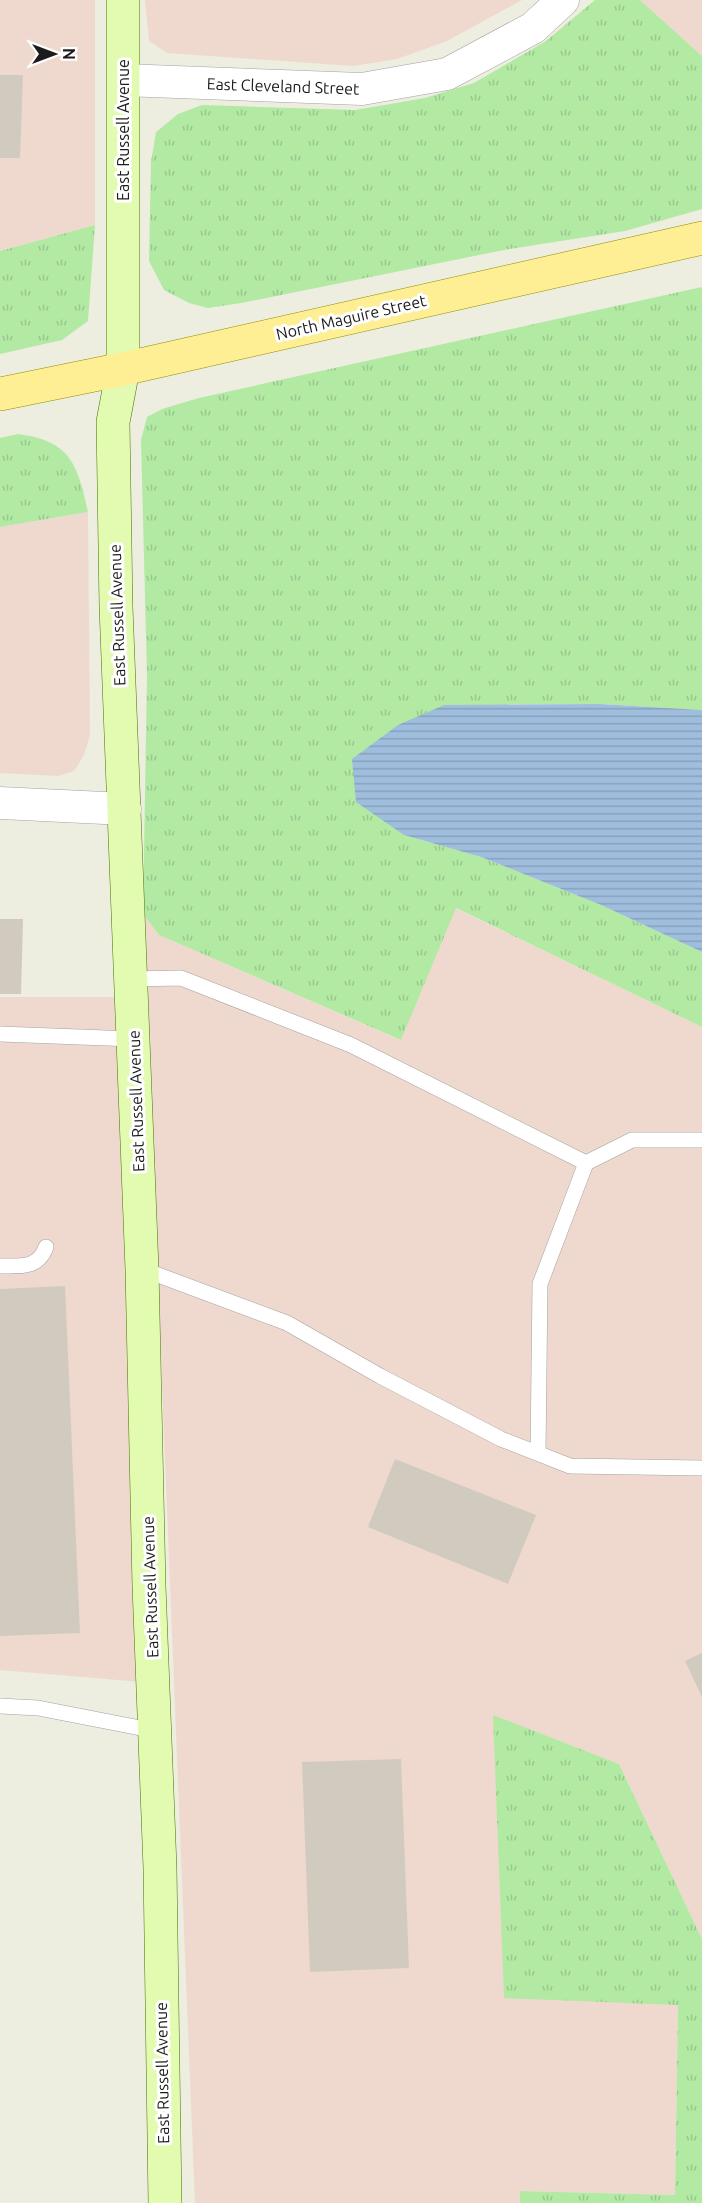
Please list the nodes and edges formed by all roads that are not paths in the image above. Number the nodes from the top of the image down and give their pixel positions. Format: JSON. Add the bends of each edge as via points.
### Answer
{"nodes":[{"id":1,"x":123,"y":0,"type":"edge"},
{"id":2,"x":563,"y":0,"type":"edge"},
{"id":3,"x":123,"y":80,"type":"junction"},
{"id":4,"x":702,"y":238,"type":"edge"},
{"id":5,"x":123,"y":369,"type":"junction"},
{"id":6,"x":0,"y":394,"type":"edge"},
{"id":7,"x":0,"y":803,"type":"edge"},
{"id":8,"x":125,"y":809,"type":"junction"},
{"id":9,"x":131,"y":979,"type":"junction"},
{"id":10,"x":0,"y":1034,"type":"edge"},
{"id":11,"x":133,"y":1039,"type":"junction"},
{"id":12,"x":702,"y":1140,"type":"edge"},
{"id":13,"x":586,"y":1163,"type":"junction"},
{"id":14,"x":46,"y":1247,"type":"dead end"},
{"id":15,"x":0,"y":1266,"type":"edge"},
{"id":16,"x":142,"y":1269,"type":"junction"},
{"id":17,"x":538,"y":1453,"type":"junction"},
{"id":18,"x":702,"y":1468,"type":"edge"},
{"id":19,"x":0,"y":1706,"type":"edge"},
{"id":20,"x":156,"y":1731,"type":"junction"},
{"id":21,"x":165,"y":2203,"type":"edge"}],
"edges":[{"from":1,"to":3,"type":"street","name":"East Russell Avenue"},
{"from":2,"to":3,"type":"street","name":"East Cleveland Street","via":[[533,27],[447,74],[436,76],[362,89]]},
{"from":3,"to":5,"type":"street","name":"East Russell Avenue"},
{"from":4,"to":5,"type":"main road","name":"North Maguire Street"},
{"from":5,"to":6,"type":"main road","name":"North Maguire Street"},
{"from":5,"to":8,"type":"street","name":"East Russell Avenue","via":[[113,422]]},
{"from":7,"to":8,"type":"street"},
{"from":8,"to":9,"type":"street","name":"East Russell Avenue"},
{"from":9,"to":11,"type":"street","name":"East Russell Avenue"},
{"from":9,"to":13,"type":"lane","via":[[181,978],[351,1045]]},
{"from":10,"to":11,"type":"lane"},
{"from":11,"to":16,"type":"street","name":"East Russell Avenue"},
{"from":12,"to":13,"type":"lane","via":[[632,1140]]},
{"from":13,"to":17,"type":"lane","via":[[540,1284]]},
{"from":14,"to":15,"type":"lane","via":[[42,1258],[30,1266]]},
{"from":16,"to":17,"type":"lane","via":[[287,1323],[380,1376]]},
{"from":16,"to":20,"type":"street","name":"East Russell Avenue"},
{"from":17,"to":18,"type":"lane","via":[[570,1466]]},
{"from":19,"to":20,"type":"lane","via":[[38,1708]]},
{"from":20,"to":21,"type":"street","name":"East Russell Avenue"}]}
